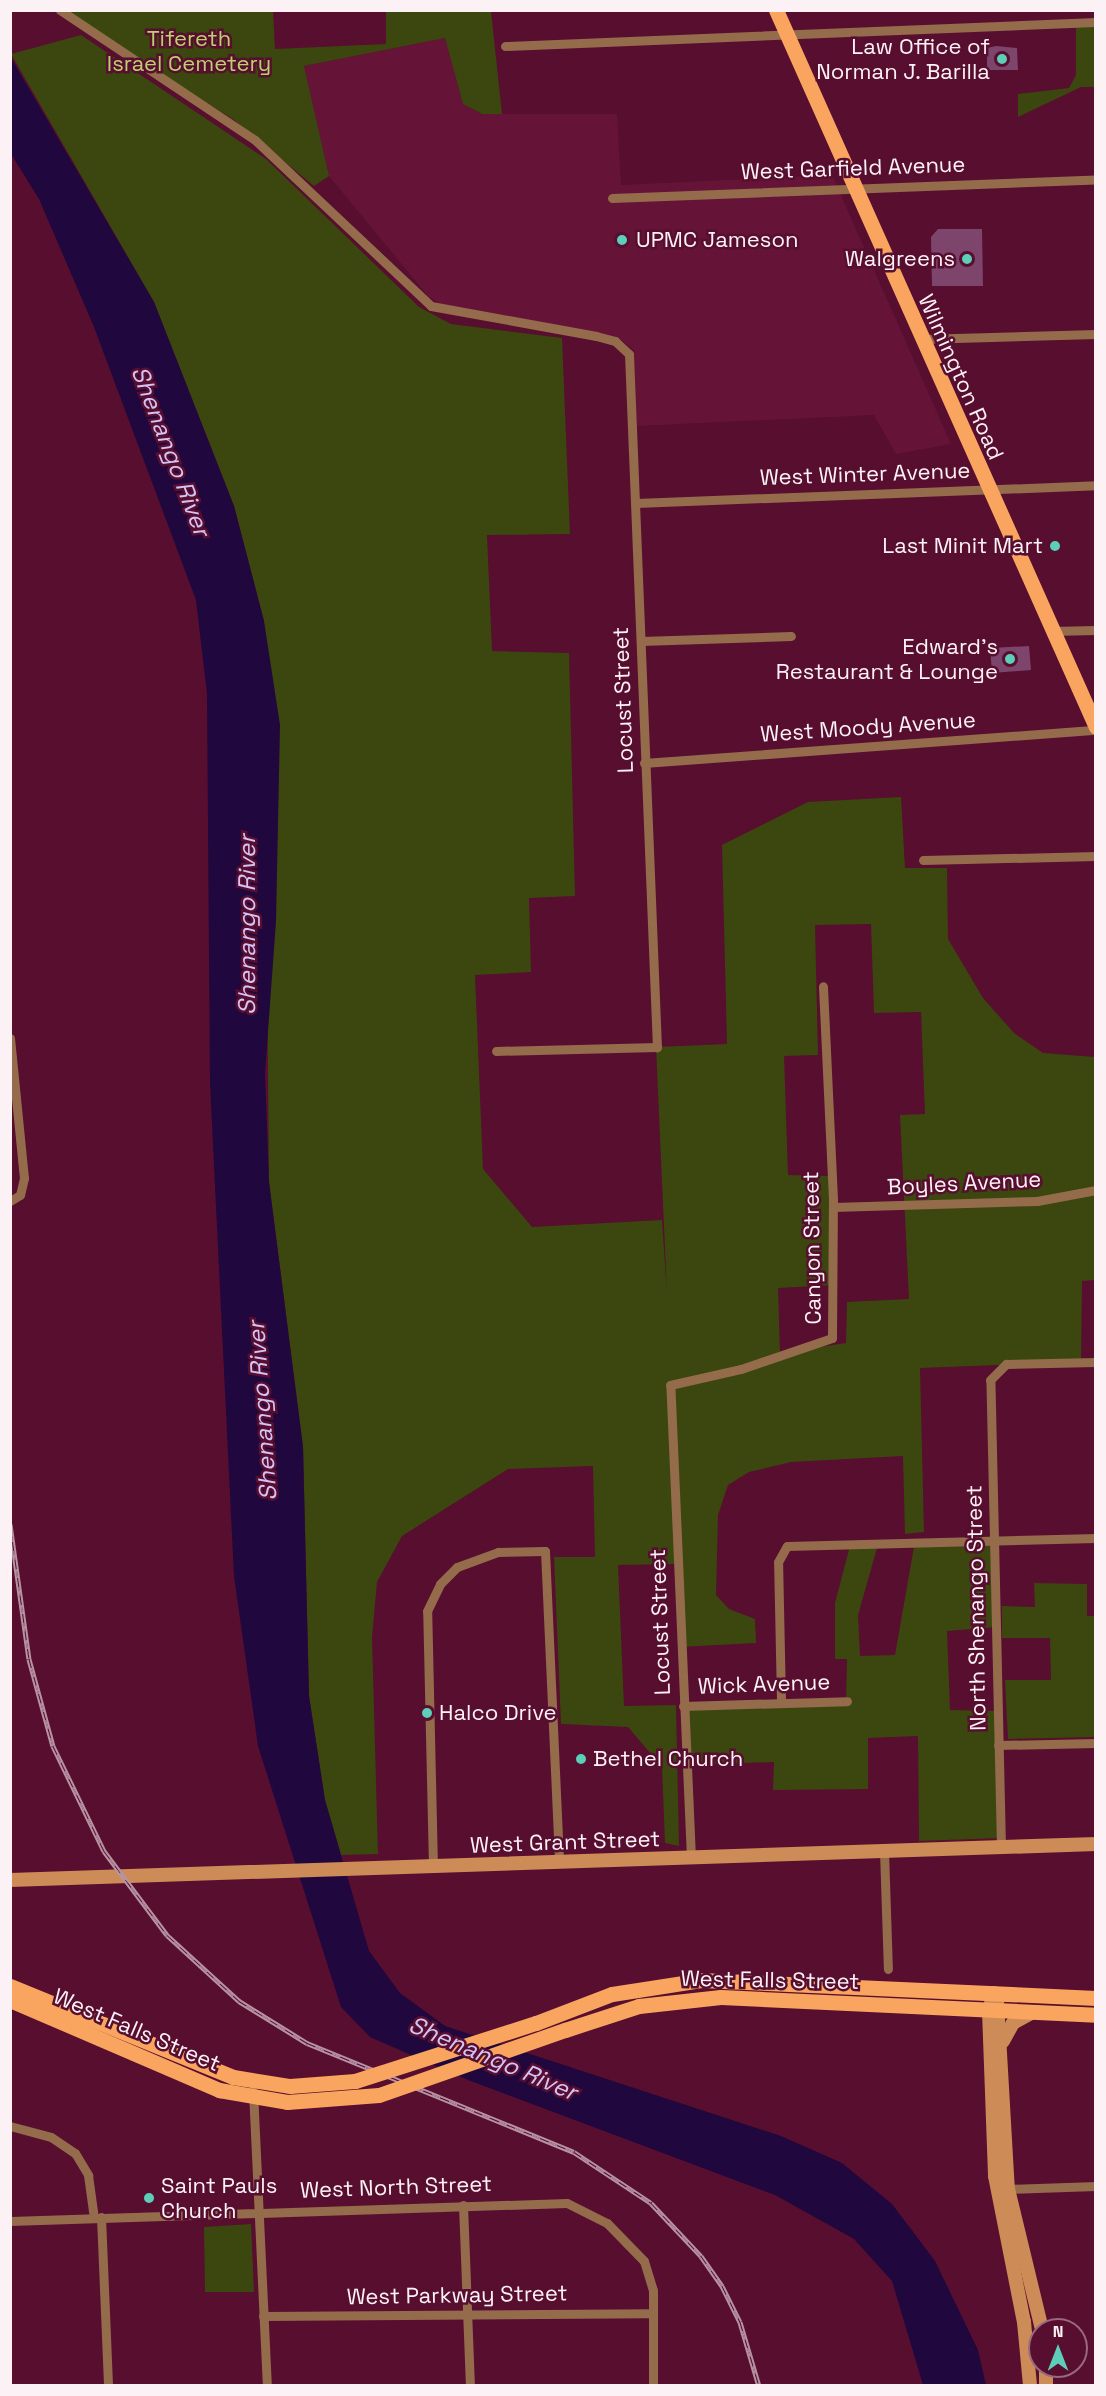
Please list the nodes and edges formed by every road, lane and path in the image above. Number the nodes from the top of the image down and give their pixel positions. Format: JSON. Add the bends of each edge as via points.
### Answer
{"nodes":[{"id":1,"x":60,"y":10,"type":"edge"},
{"id":2,"x":776,"y":10,"type":"edge"},
{"id":3,"x":1095,"y":21,"type":"edge"},
{"id":4,"x":785,"y":32,"type":"junction"},
{"id":5,"x":505,"y":45,"type":"dead end"},
{"id":6,"x":1095,"y":179,"type":"edge"},
{"id":7,"x":853,"y":186,"type":"junction"},
{"id":8,"x":612,"y":198,"type":"dead end"},
{"id":9,"x":1095,"y":334,"type":"edge"},
{"id":10,"x":920,"y":339,"type":"junction"},
{"id":11,"x":1095,"y":485,"type":"edge"},
{"id":12,"x":986,"y":488,"type":"junction"},
{"id":13,"x":636,"y":503,"type":"junction"},
{"id":14,"x":1095,"y":630,"type":"edge"},
{"id":15,"x":1048,"y":631,"type":"junction"},
{"id":16,"x":791,"y":636,"type":"dead end"},
{"id":17,"x":641,"y":641,"type":"junction"},
{"id":18,"x":1095,"y":728,"type":"edge"},
{"id":19,"x":644,"y":763,"type":"junction"},
{"id":20,"x":1095,"y":856,"type":"edge"},
{"id":21,"x":923,"y":860,"type":"dead end"},
{"id":22,"x":823,"y":986,"type":"dead end"},
{"id":23,"x":10,"y":1038,"type":"edge"},
{"id":24,"x":496,"y":1051,"type":"dead end"},
{"id":25,"x":1095,"y":1190,"type":"edge"},
{"id":26,"x":10,"y":1201,"type":"edge"},
{"id":27,"x":833,"y":1207,"type":"junction"},
{"id":28,"x":1095,"y":1362,"type":"edge"},
{"id":29,"x":670,"y":1384,"type":"joint"},
{"id":30,"x":1095,"y":1538,"type":"edge"},
{"id":31,"x":994,"y":1541,"type":"junction"},
{"id":32,"x":782,"y":1701,"type":"junction"},
{"id":33,"x":847,"y":1701,"type":"dead end"},
{"id":34,"x":683,"y":1706,"type":"junction"},
{"id":35,"x":1095,"y":1743,"type":"edge"},
{"id":36,"x":998,"y":1745,"type":"junction"},
{"id":37,"x":1095,"y":1844,"type":"edge"},
{"id":38,"x":1001,"y":1847,"type":"junction"},
{"id":39,"x":884,"y":1851,"type":"junction"},
{"id":40,"x":691,"y":1858,"type":"junction"},
{"id":41,"x":559,"y":1863,"type":"junction"},
{"id":42,"x":433,"y":1868,"type":"junction"},
{"id":43,"x":10,"y":1880,"type":"edge"},
{"id":44,"x":36,"y":1881,"type":"junction"},
{"id":45,"x":10,"y":1886,"type":"edge"},
{"id":46,"x":888,"y":1969,"type":"dead end"},
{"id":47,"x":10,"y":1984,"type":"edge"},
{"id":48,"x":994,"y":1994,"type":"junction"},
{"id":49,"x":1095,"y":1998,"type":"edge"},
{"id":50,"x":10,"y":2000,"type":"edge"},
{"id":51,"x":995,"y":2011,"type":"junction"},
{"id":52,"x":1031,"y":2013,"type":"junction"},
{"id":53,"x":1095,"y":2015,"type":"edge"},
{"id":54,"x":1002,"y":2043,"type":"junction"},
{"id":55,"x":255,"y":2081,"type":"junction"},
{"id":56,"x":252,"y":2098,"type":"junction"},
{"id":57,"x":10,"y":2126,"type":"edge"},
{"id":58,"x":1095,"y":2186,"type":"edge"},
{"id":59,"x":1002,"y":2189,"type":"junction"},
{"id":60,"x":463,"y":2205,"type":"junction"},
{"id":61,"x":258,"y":2211,"type":"junction"},
{"id":62,"x":97,"y":2218,"type":"junction"},
{"id":63,"x":10,"y":2221,"type":"edge"},
{"id":64,"x":651,"y":2313,"type":"junction"},
{"id":65,"x":263,"y":2316,"type":"junction"},
{"id":66,"x":468,"y":2316,"type":"junction"},
{"id":67,"x":1039,"y":2318,"type":"edge"},
{"id":68,"x":108,"y":2385,"type":"edge"},
{"id":69,"x":267,"y":2385,"type":"edge"},
{"id":70,"x":470,"y":2385,"type":"edge"},
{"id":71,"x":653,"y":2385,"type":"edge"},
{"id":72,"x":1030,"y":2385,"type":"edge"}],
"edges":[{"from":1,"to":13,"type":"street","name":"Locust Street","via":[[255,140],[431,306],[596,336],[627,352]]},
{"from":2,"to":4,"type":"main road","name":"Wilmington Road"},
{"from":3,"to":4,"type":"street"},
{"from":4,"to":5,"type":"street"},
{"from":4,"to":7,"type":"main road","name":"Wilmington Road"},
{"from":6,"to":7,"type":"street","name":"West Garfield Avenue"},
{"from":7,"to":8,"type":"street","name":"West Garfield Avenue"},
{"from":7,"to":10,"type":"main road","name":"Wilmington Road"},
{"from":9,"to":10,"type":"street"},
{"from":10,"to":12,"type":"main road","name":"Wilmington Road"},
{"from":11,"to":12,"type":"street","name":"West Winter Avenue"},
{"from":12,"to":13,"type":"street","name":"West Winter Avenue"},
{"from":12,"to":15,"type":"main road","name":"Wilmington Road"},
{"from":13,"to":17,"type":"street","name":"Locust Street"},
{"from":14,"to":15,"type":"street"},
{"from":15,"to":18,"type":"main road","name":"Wilmington Road"},
{"from":16,"to":17,"type":"street"},
{"from":17,"to":19,"type":"street","name":"Locust Street"},
{"from":18,"to":19,"type":"street","name":"West Moody Avenue"},
{"from":19,"to":24,"type":"street","name":"Locust Street","via":[[657,1047]]},
{"from":20,"to":21,"type":"street"},
{"from":22,"to":27,"type":"street","name":"Canyon Street"},
{"from":23,"to":26,"type":"street","via":[[24,1178],[20,1195]]},
{"from":25,"to":27,"type":"street","name":"Boyles Avenue","via":[[1037,1201]]},
{"from":27,"to":29,"type":"street","name":"Canyon Street","via":[[834,1334],[828,1343]]},
{"from":28,"to":31,"type":"street","name":"North Shenango Street","via":[[1006,1364],[990,1380]]},
{"from":29,"to":34,"type":"street","name":"Locust Street"},
{"from":30,"to":31,"type":"street"},
{"from":31,"to":32,"type":"street","via":[[795,1544],[783,1550],[778,1562]]},
{"from":31,"to":36,"type":"street","name":"North Shenango Street"},
{"from":32,"to":33,"type":"street","name":"Wick Avenue"},
{"from":32,"to":34,"type":"street","name":"Wick Avenue"},
{"from":34,"to":40,"type":"street","name":"Locust Street"},
{"from":35,"to":36,"type":"street"},
{"from":36,"to":38,"type":"street","name":"North Shenango Street"},
{"from":37,"to":38,"type":"street","name":"West Grant Street"},
{"from":38,"to":39,"type":"street","name":"West Grant Street"},
{"from":39,"to":40,"type":"street","name":"West Grant Street"},
{"from":39,"to":46,"type":"street"},
{"from":40,"to":41,"type":"street","name":"West Grant Street"},
{"from":41,"to":42,"type":"street","name":"West Grant Street"},
{"from":41,"to":42,"type":"street","via":[[545,1551],[498,1552],[470,1560],[440,1584],[427,1611]]},
{"from":42,"to":44,"type":"street","name":"West Grant Street"},
{"from":43,"to":44,"type":"street","name":"West Grant Street"},
{"from":44,"to":45,"type":"street","name":"West Grant Street"},
{"from":47,"to":55,"type":"main road","name":"West Falls Street","via":[[205,2068]]},
{"from":48,"to":49,"type":"main road","name":"West Falls Street"},
{"from":48,"to":51,"type":"street"},
{"from":48,"to":55,"type":"main road","name":"West Falls Street","bridge":true,"via":[[701,1980],[612,1994],[537,2023],[355,2081],[310,2086]]},
{"from":50,"to":56,"type":"main road","name":"West Falls Street","via":[[184,2078]]},
{"from":51,"to":52,"type":"main road","name":"West Falls Street"},
{"from":51,"to":54,"type":"street"},
{"from":51,"to":56,"type":"main road","name":"West Falls Street","bridge":true,"via":[[690,1998],[639,2006],[379,2095],[307,2102]]},
{"from":51,"to":59,"type":"street"},
{"from":52,"to":53,"type":"main road","name":"West Falls Street"},
{"from":52,"to":54,"type":"street","via":[[1013,2024]]},
{"from":54,"to":59,"type":"street"},
{"from":55,"to":56,"type":"street"},
{"from":56,"to":61,"type":"street"},
{"from":57,"to":62,"type":"street","via":[[64,2144],[88,2175]]},
{"from":58,"to":59,"type":"street"},
{"from":59,"to":67,"type":"street"},
{"from":59,"to":72,"type":"street"},
{"from":60,"to":61,"type":"street","name":"West North Street"},
{"from":60,"to":64,"type":"street","name":"West North Street","via":[[567,2203],[607,2223],[634,2248],[653,2291]]},
{"from":60,"to":66,"type":"street"},
{"from":61,"to":62,"type":"street","name":"West North Street"},
{"from":61,"to":65,"type":"street"},
{"from":62,"to":63,"type":"street","name":"West North Street"},
{"from":62,"to":68,"type":"street"},
{"from":64,"to":66,"type":"street","name":"West Parkway Street"},
{"from":64,"to":71,"type":"street"},
{"from":65,"to":66,"type":"street","name":"West Parkway Street"},
{"from":65,"to":69,"type":"street"},
{"from":66,"to":70,"type":"street"}]}
